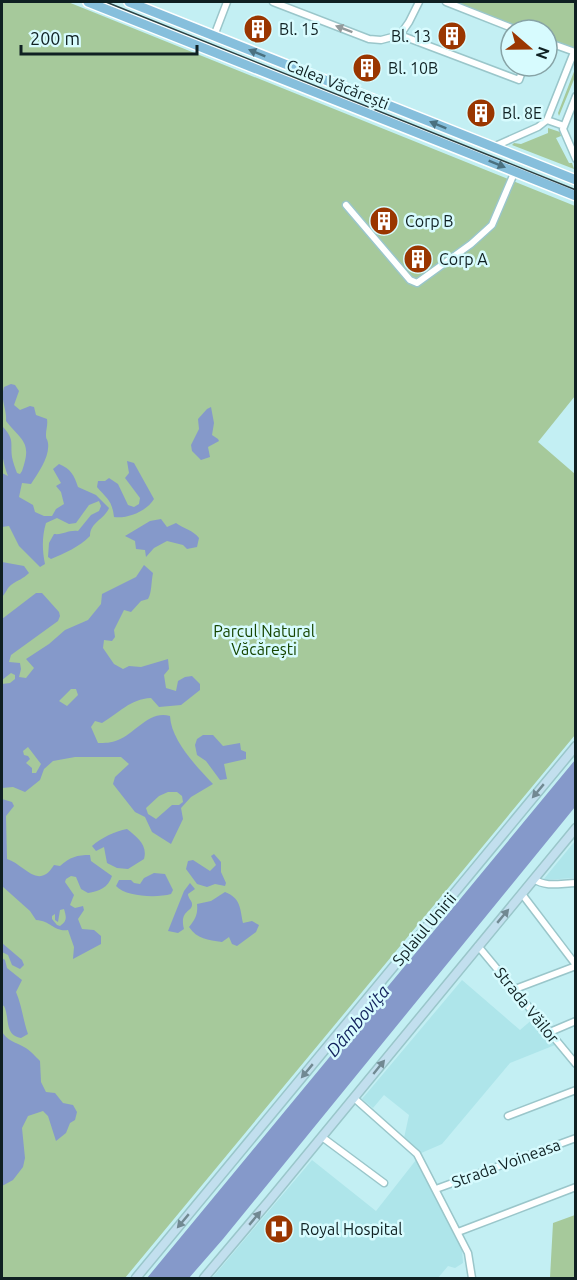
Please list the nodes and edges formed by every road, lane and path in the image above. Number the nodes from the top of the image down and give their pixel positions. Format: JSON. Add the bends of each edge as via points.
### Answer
{"nodes":[{"id":1,"x":88,"y":2,"type":"edge"},
{"id":2,"x":129,"y":2,"type":"edge"},
{"id":3,"x":227,"y":2,"type":"edge"},
{"id":4,"x":273,"y":2,"type":"edge"},
{"id":5,"x":419,"y":2,"type":"edge"},
{"id":6,"x":446,"y":2,"type":"edge"},
{"id":7,"x":499,"y":23,"type":"edge"},
{"id":8,"x":400,"y":35,"type":"junction"},
{"id":9,"x":214,"y":36,"type":"junction"},
{"id":10,"x":559,"y":46,"type":"edge"},
{"id":11,"x":575,"y":52,"type":"edge"},
{"id":12,"x":499,"y":72,"type":"edge"},
{"id":13,"x":576,"y":96,"type":"edge"},
{"id":14,"x":547,"y":120,"type":"junction"},
{"id":15,"x":564,"y":126,"type":"junction"},
{"id":16,"x":493,"y":147,"type":"junction"},
{"id":17,"x":576,"y":159,"type":"edge"},
{"id":18,"x":515,"y":171,"type":"junction"},
{"id":19,"x":576,"y":180,"type":"edge"},
{"id":20,"x":574,"y":195,"type":"edge"},
{"id":21,"x":346,"y":205,"type":"dead end"},
{"id":22,"x":576,"y":746,"type":"edge"},
{"id":23,"x":576,"y":828,"type":"edge"},
{"id":24,"x":534,"y":879,"type":"junction"},
{"id":25,"x":576,"y":883,"type":"edge"},
{"id":26,"x":522,"y":894,"type":"junction"},
{"id":27,"x":478,"y":946,"type":"junction"},
{"id":28,"x":576,"y":965,"type":"edge"},
{"id":29,"x":515,"y":989,"type":"junction"},
{"id":30,"x":576,"y":1021,"type":"edge"},
{"id":31,"x":550,"y":1032,"type":"junction"},
{"id":32,"x":576,"y":1064,"type":"edge"},
{"id":33,"x":576,"y":1090,"type":"edge"},
{"id":34,"x":354,"y":1098,"type":"junction"},
{"id":35,"x":508,"y":1116,"type":"dead end"},
{"id":36,"x":322,"y":1137,"type":"junction"},
{"id":37,"x":576,"y":1138,"type":"edge"},
{"id":38,"x":384,"y":1183,"type":"dead end"},
{"id":39,"x":576,"y":1187,"type":"edge"},
{"id":40,"x":436,"y":1189,"type":"junction"},
{"id":41,"x":458,"y":1232,"type":"junction"},
{"id":42,"x":136,"y":1278,"type":"edge"},
{"id":43,"x":204,"y":1278,"type":"edge"},
{"id":44,"x":472,"y":1278,"type":"edge"}],
"edges":[{"from":1,"to":18,"type":"main road","name":"Calea Văcărești","one_way":true},
{"from":2,"to":9,"type":"main road","name":"Calea Văcărești"},
{"from":3,"to":9,"type":"street"},
{"from":8,"to":4,"type":"street","one_way":true,"via":[[369,39]]},
{"from":5,"to":8,"type":"street"},
{"from":6,"to":7,"type":"street"},
{"from":8,"to":12,"type":"street"},
{"from":16,"to":9,"type":"main road","name":"Calea Văcărești","one_way":true},
{"from":10,"to":11,"type":"street"},
{"from":11,"to":14,"type":"street"},
{"from":13,"to":15,"type":"street"},
{"from":14,"to":15,"type":"street"},
{"from":14,"to":16,"type":"street"},
{"from":15,"to":17,"type":"street"},
{"from":16,"to":19,"type":"main road","name":"Calea Văcărești"},
{"from":18,"to":20,"type":"main road","name":"Calea Văcărești"},
{"from":18,"to":21,"type":"street","via":[[492,225],[417,283],[410,280]]},
{"from":22,"to":42,"type":"main road","name":"Splaiul Unirii","one_way":true},
{"from":23,"to":24,"type":"main road"},
{"from":24,"to":25,"type":"street","via":[[547,884]]},
{"from":24,"to":26,"type":"main road"},
{"from":27,"to":26,"type":"main road","one_way":true},
{"from":26,"to":28,"type":"street"},
{"from":27,"to":29,"type":"street","name":"Strada Văilor"},
{"from":34,"to":27,"type":"main road","one_way":true},
{"from":28,"to":29,"type":"street"},
{"from":29,"to":31,"type":"street","name":"Strada Văilor"},
{"from":30,"to":31,"type":"street"},
{"from":31,"to":32,"type":"street","name":"Strada Văilor"},
{"from":33,"to":35,"type":"street"},
{"from":34,"to":36,"type":"main road"},
{"from":34,"to":40,"type":"street","via":[[412,1148]]},
{"from":36,"to":38,"type":"street"},
{"from":43,"to":36,"type":"main road","one_way":true},
{"from":37,"to":40,"type":"street","name":"Strada Voineasa"},
{"from":39,"to":41,"type":"street"},
{"from":40,"to":41,"type":"street"},
{"from":41,"to":44,"type":"street","via":[[470,1256]]}]}
